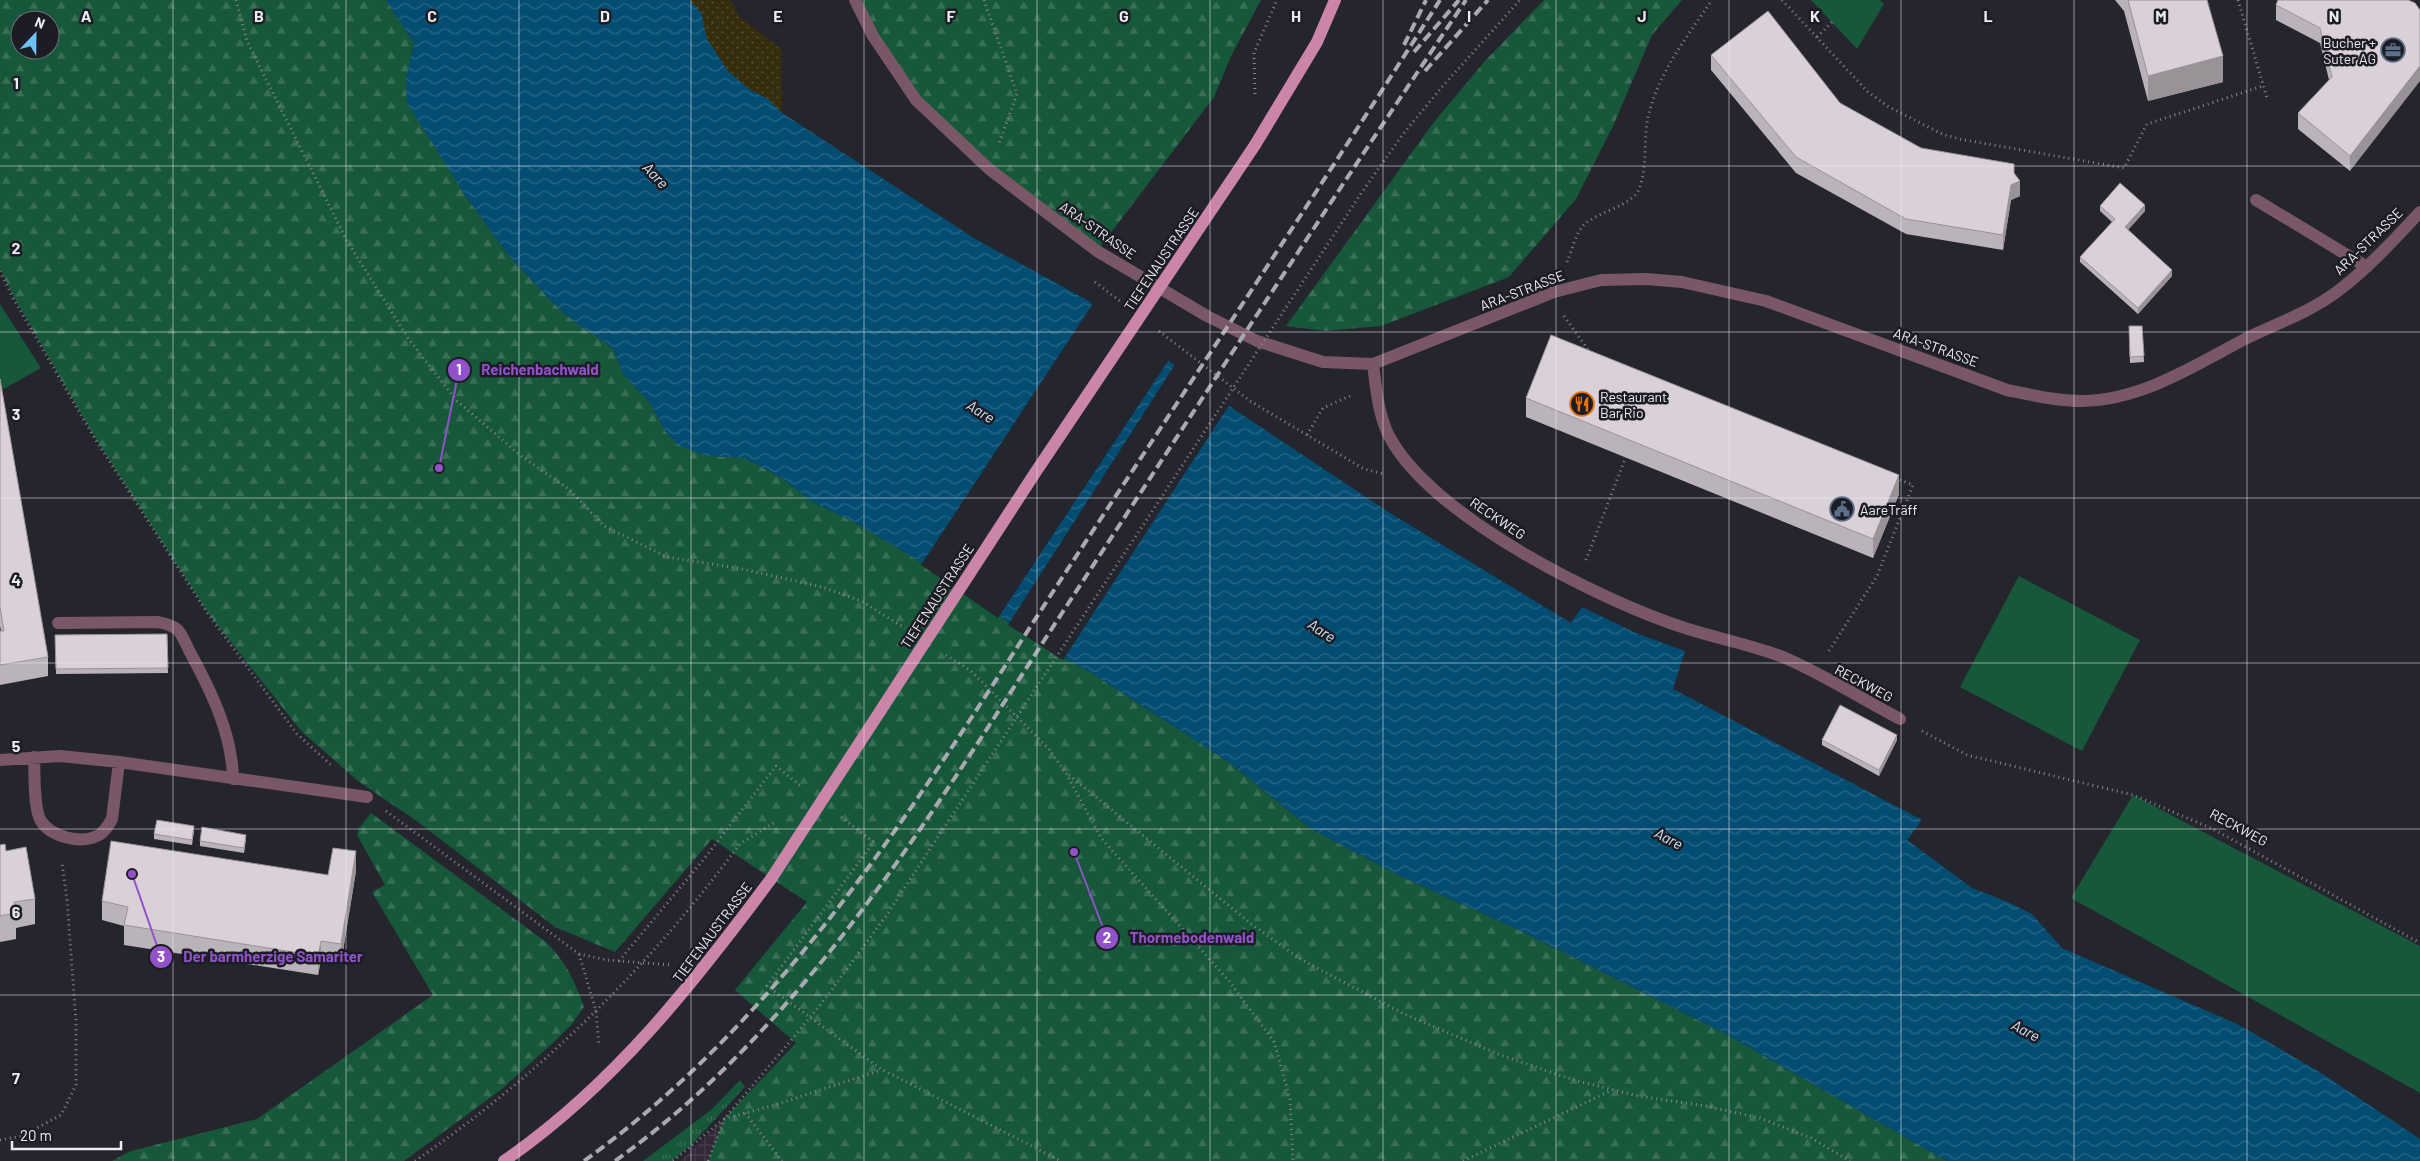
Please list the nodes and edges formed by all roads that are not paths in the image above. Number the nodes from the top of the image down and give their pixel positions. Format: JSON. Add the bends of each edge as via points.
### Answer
{"nodes":[{"id":1,"x":855,"y":0,"type":"edge"},
{"id":2,"x":1335,"y":0,"type":"edge"},
{"id":3,"x":2256,"y":200,"type":"dead end"},
{"id":4,"x":2420,"y":212,"type":"edge"},
{"id":5,"x":2367,"y":267,"type":"junction"},
{"id":6,"x":1373,"y":364,"type":"junction"},
{"id":7,"x":58,"y":623,"type":"dead end"},
{"id":8,"x":1900,"y":719,"type":"road end"},
{"id":9,"x":34,"y":757,"type":"junction"},
{"id":10,"x":0,"y":760,"type":"edge"},
{"id":11,"x":119,"y":762,"type":"junction"},
{"id":12,"x":234,"y":779,"type":"junction"},
{"id":13,"x":367,"y":797,"type":"road end"},
{"id":14,"x":504,"y":1161,"type":"edge"}],
"edges":[{"from":1,"to":6,"type":"street","name":"ARA-STRASSE","via":[[873,36],[916,100],[989,169],[1097,251],[1207,316],[1257,341],[1323,362]]},
{"from":2,"to":14,"type":"main road","name":"TIEFENAUSTRASSE","bridge":true,"via":[[1317,42],[1255,145],[771,879],[705,968],[630,1054],[582,1099]]},
{"from":3,"to":5,"type":"street"},
{"from":4,"to":5,"type":"street","name":"ARA-STRASSE"},
{"from":5,"to":6,"type":"street","name":"ARA-STRASSE","via":[[2313,308],[2166,382],[2130,393],[2082,401],[2044,398],[2007,390],[1766,301],[1682,282],[1646,279],[1601,280],[1554,292]]},
{"from":6,"to":8,"type":"street","name":"RECKWEG","via":[[1379,408],[1388,434],[1404,458],[1430,486],[1506,543],[1647,614],[1785,658]]},
{"from":7,"to":12,"type":"street","via":[[156,622],[167,623],[178,631],[219,713],[232,757]]},
{"from":9,"to":10,"type":"street"},
{"from":9,"to":11,"type":"street","via":[[60,756]]},
{"from":9,"to":11,"type":"street","via":[[37,813],[41,822],[58,835],[89,839],[98,836],[108,826],[114,811]]},
{"from":11,"to":12,"type":"street"},
{"from":12,"to":13,"type":"street"}]}
